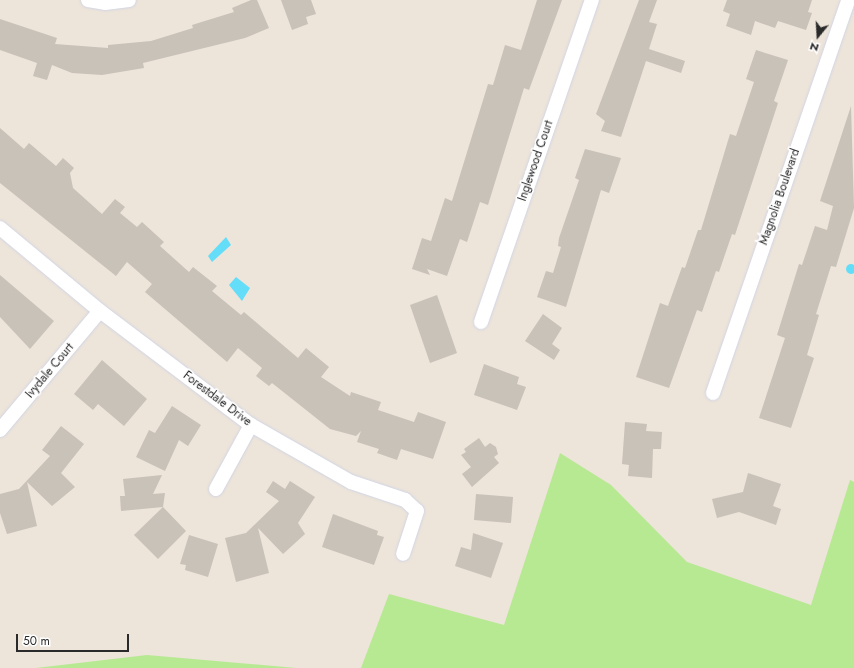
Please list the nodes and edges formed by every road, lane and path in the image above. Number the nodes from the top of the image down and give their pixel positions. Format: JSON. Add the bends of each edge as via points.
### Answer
{"nodes":[{"id":1,"x":88,"y":0,"type":"edge"},
{"id":2,"x":129,"y":0,"type":"edge"},
{"id":3,"x":592,"y":0,"type":"edge"},
{"id":4,"x":848,"y":0,"type":"edge"},
{"id":5,"x":0,"y":228,"type":"edge"},
{"id":6,"x":100,"y":311,"type":"junction"},
{"id":7,"x":481,"y":322,"type":"dead end"},
{"id":8,"x":712,"y":393,"type":"dead end"},
{"id":9,"x":251,"y":425,"type":"junction"},
{"id":10,"x":0,"y":430,"type":"edge"},
{"id":11,"x":216,"y":489,"type":"dead end"},
{"id":12,"x":404,"y":554,"type":"dead end"}],
"edges":[{"from":1,"to":2,"type":"street","via":[[105,3]]},
{"from":3,"to":7,"type":"street","name":"Inglewood Court"},
{"from":4,"to":8,"type":"street","name":"Magnolia Boulevard"},
{"from":5,"to":6,"type":"street","name":"Forestdale Drive"},
{"from":6,"to":9,"type":"street","name":"Forestdale Drive"},
{"from":6,"to":10,"type":"street","name":"Ivydale Court"},
{"from":9,"to":11,"type":"street"},
{"from":9,"to":12,"type":"street","name":"Forestdale Drive","via":[[351,482],[405,500],[418,511]]}]}
